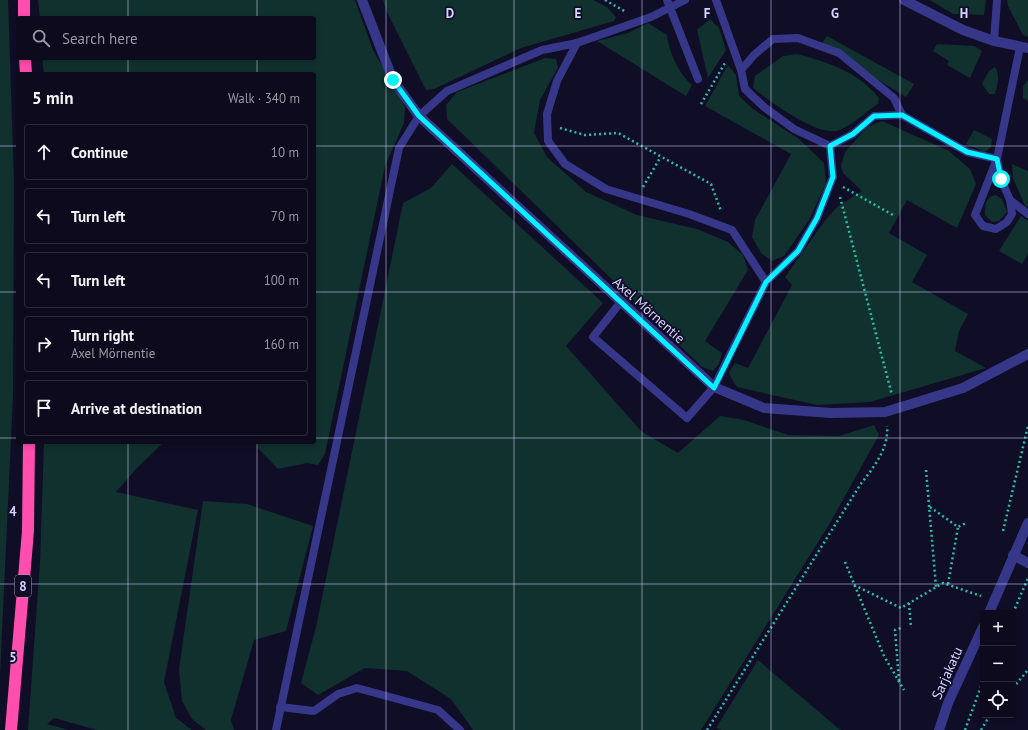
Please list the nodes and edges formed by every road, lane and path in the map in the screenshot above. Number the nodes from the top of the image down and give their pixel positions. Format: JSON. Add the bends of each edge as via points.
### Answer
{"nodes":[{"id":1,"x":24,"y":0,"type":"edge"},
{"id":2,"x":362,"y":0,"type":"edge"},
{"id":3,"x":606,"y":0,"type":"edge"},
{"id":4,"x":684,"y":0,"type":"edge"},
{"id":5,"x":716,"y":0,"type":"edge"},
{"id":6,"x":904,"y":0,"type":"edge"},
{"id":7,"x":997,"y":0,"type":"edge"},
{"id":8,"x":669,"y":4,"type":"edge"},
{"id":9,"x":24,"y":16,"type":"edge"},
{"id":10,"x":640,"y":21,"type":"junction"},
{"id":11,"x":994,"y":41,"type":"junction"},
{"id":12,"x":577,"y":43,"type":"junction"},
{"id":13,"x":1024,"y":48,"type":"edge"},
{"id":14,"x":733,"y":49,"type":"junction"},
{"id":15,"x":25,"y":60,"type":"edge"},
{"id":16,"x":741,"y":70,"type":"junction"},
{"id":17,"x":26,"y":72,"type":"edge"},
{"id":18,"x":698,"y":79,"type":"dead end"},
{"id":19,"x":701,"y":104,"type":"dead end"},
{"id":20,"x":902,"y":115,"type":"junction"},
{"id":21,"x":419,"y":116,"type":"junction"},
{"id":22,"x":547,"y":125,"type":"junction"},
{"id":23,"x":830,"y":146,"type":"junction"},
{"id":24,"x":660,"y":158,"type":"junction"},
{"id":25,"x":997,"y":159,"type":"junction"},
{"id":26,"x":833,"y":180,"type":"junction"},
{"id":27,"x":636,"y":198,"type":"junction"},
{"id":28,"x":1010,"y":200,"type":"junction"},
{"id":29,"x":1028,"y":214,"type":"edge"},
{"id":30,"x":893,"y":215,"type":"dead end"},
{"id":31,"x":732,"y":230,"type":"junction"},
{"id":32,"x":766,"y":282,"type":"junction"},
{"id":33,"x":620,"y":303,"type":"junction"},
{"id":34,"x":1028,"y":354,"type":"edge"},
{"id":35,"x":714,"y":388,"type":"junction"},
{"id":36,"x":896,"y":409,"type":"junction"},
{"id":37,"x":885,"y":412,"type":"junction"},
{"id":38,"x":1028,"y":426,"type":"edge"},
{"id":39,"x":29,"y":444,"type":"edge"},
{"id":40,"x":926,"y":470,"type":"dead end"},
{"id":41,"x":930,"y":507,"type":"junction"},
{"id":42,"x":966,"y":523,"type":"dead end"},
{"id":43,"x":1028,"y":523,"type":"edge"},
{"id":44,"x":958,"y":527,"type":"junction"},
{"id":45,"x":1003,"y":531,"type":"dead end"},
{"id":46,"x":1013,"y":555,"type":"junction"},
{"id":47,"x":845,"y":562,"type":"dead end"},
{"id":48,"x":1028,"y":563,"type":"edge"},
{"id":49,"x":1028,"y":578,"type":"edge"},
{"id":50,"x":948,"y":584,"type":"junction"},
{"id":51,"x":854,"y":585,"type":"junction"},
{"id":52,"x":936,"y":587,"type":"junction"},
{"id":53,"x":994,"y":600,"type":"junction"},
{"id":54,"x":909,"y":603,"type":"junction"},
{"id":55,"x":990,"y":610,"type":"edge"},
{"id":56,"x":1014,"y":610,"type":"edge"},
{"id":57,"x":901,"y":628,"type":"dead end"},
{"id":58,"x":911,"y":628,"type":"dead end"},
{"id":59,"x":980,"y":634,"type":"edge"},
{"id":60,"x":1028,"y":670,"type":"edge"},
{"id":61,"x":900,"y":682,"type":"junction"},
{"id":62,"x":983,"y":682,"type":"edge"},
{"id":63,"x":1016,"y":684,"type":"edge"},
{"id":64,"x":904,"y":690,"type":"dead end"},
{"id":65,"x":280,"y":707,"type":"junction"},
{"id":66,"x":988,"y":718,"type":"edge"},
{"id":67,"x":11,"y":730,"type":"edge"},
{"id":68,"x":276,"y":730,"type":"edge"},
{"id":69,"x":460,"y":730,"type":"edge"},
{"id":70,"x":708,"y":730,"type":"edge"},
{"id":71,"x":939,"y":730,"type":"edge"},
{"id":72,"x":965,"y":730,"type":"edge"},
{"id":73,"x":981,"y":730,"type":"edge"}],
"edges":[{"from":1,"to":9,"type":"highway"},
{"from":2,"to":21,"type":"street","name":"Axel Mörnentie","via":[[393,80]]},
{"from":3,"to":10,"type":"path"},
{"from":4,"to":8,"type":"lane"},
{"from":5,"to":14,"type":"lane"},
{"from":6,"to":11,"type":"street","via":[[963,30]]},
{"from":7,"to":11,"type":"lane"},
{"from":8,"to":10,"type":"lane"},
{"from":8,"to":18,"type":"lane"},
{"from":10,"to":12,"type":"lane"},
{"from":11,"to":13,"type":"street"},
{"from":12,"to":21,"type":"lane","via":[[542,50],[448,91]]},
{"from":12,"to":22,"type":"lane","via":[[558,81],[546,114]]},
{"from":13,"to":25,"type":"lane"},
{"from":14,"to":16,"type":"lane"},
{"from":14,"to":19,"type":"path"},
{"from":15,"to":17,"type":"highway"},
{"from":16,"to":20,"type":"lane","via":[[754,54],[774,39],[798,38],[839,53],[894,98]]},
{"from":16,"to":23,"type":"lane","via":[[745,89],[764,107],[794,129]]},
{"from":20,"to":23,"type":"lane","via":[[874,116],[853,134]]},
{"from":20,"to":25,"type":"lane","via":[[967,152]]},
{"from":21,"to":33,"type":"street","name":"Axel Mörnentie"},
{"from":21,"to":65,"type":"lane","via":[[399,148]]},
{"from":22,"to":24,"type":"path","via":[[585,135],[618,133]]},
{"from":22,"to":27,"type":"lane","via":[[548,141],[565,164],[606,188]]},
{"from":23,"to":26,"type":"lane"},
{"from":24,"to":27,"type":"path"},
{"from":24,"to":31,"type":"path","via":[[711,184],[722,213]]},
{"from":25,"to":28,"type":"lane","via":[[1001,179]]},
{"from":25,"to":28,"type":"lane","via":[[975,215],[984,226],[996,230],[1007,222],[1012,214]]},
{"from":26,"to":30,"type":"path"},
{"from":26,"to":32,"type":"lane","via":[[817,218],[798,251]]},
{"from":26,"to":36,"type":"path","via":[[844,209]]},
{"from":27,"to":31,"type":"lane"},
{"from":28,"to":29,"type":"lane"},
{"from":31,"to":32,"type":"lane"},
{"from":32,"to":35,"type":"lane"},
{"from":33,"to":35,"type":"street","name":"Axel Mörnentie"},
{"from":33,"to":35,"type":"lane","via":[[593,337],[687,418]]},
{"from":34,"to":36,"type":"street","name":"Axel Mörnentie","via":[[963,388]]},
{"from":35,"to":37,"type":"street","name":"Axel Mörnentie","via":[[764,408],[831,413]]},
{"from":36,"to":37,"type":"street","name":"Axel Mörnentie"},
{"from":37,"to":70,"type":"path","via":[[888,435],[878,461],[856,491]]},
{"from":38,"to":45,"type":"path"},
{"from":39,"to":67,"type":"highway","number":"8","via":[[28,531]]},
{"from":40,"to":41,"type":"path"},
{"from":41,"to":44,"type":"path"},
{"from":41,"to":52,"type":"path"},
{"from":42,"to":44,"type":"path"},
{"from":43,"to":46,"type":"street"},
{"from":44,"to":50,"type":"path"},
{"from":46,"to":48,"type":"street"},
{"from":46,"to":53,"type":"street"},
{"from":47,"to":51,"type":"path"},
{"from":49,"to":56,"type":"path"},
{"from":50,"to":52,"type":"path","via":[[943,583]]},
{"from":50,"to":53,"type":"path"},
{"from":51,"to":54,"type":"path","via":[[901,608]]},
{"from":51,"to":61,"type":"path","via":[[884,656]]},
{"from":52,"to":54,"type":"path"},
{"from":53,"to":55,"type":"street"},
{"from":54,"to":58,"type":"path"},
{"from":57,"to":61,"type":"path","via":[[895,630]]},
{"from":59,"to":71,"type":"street","name":"Sarjakatu","via":[[948,703]]},
{"from":60,"to":63,"type":"path"},
{"from":61,"to":64,"type":"path"},
{"from":62,"to":72,"type":"path"},
{"from":65,"to":68,"type":"lane"},
{"from":65,"to":69,"type":"lane","via":[[314,711],[338,694],[357,688],[438,710]]},
{"from":66,"to":73,"type":"path"}]}
